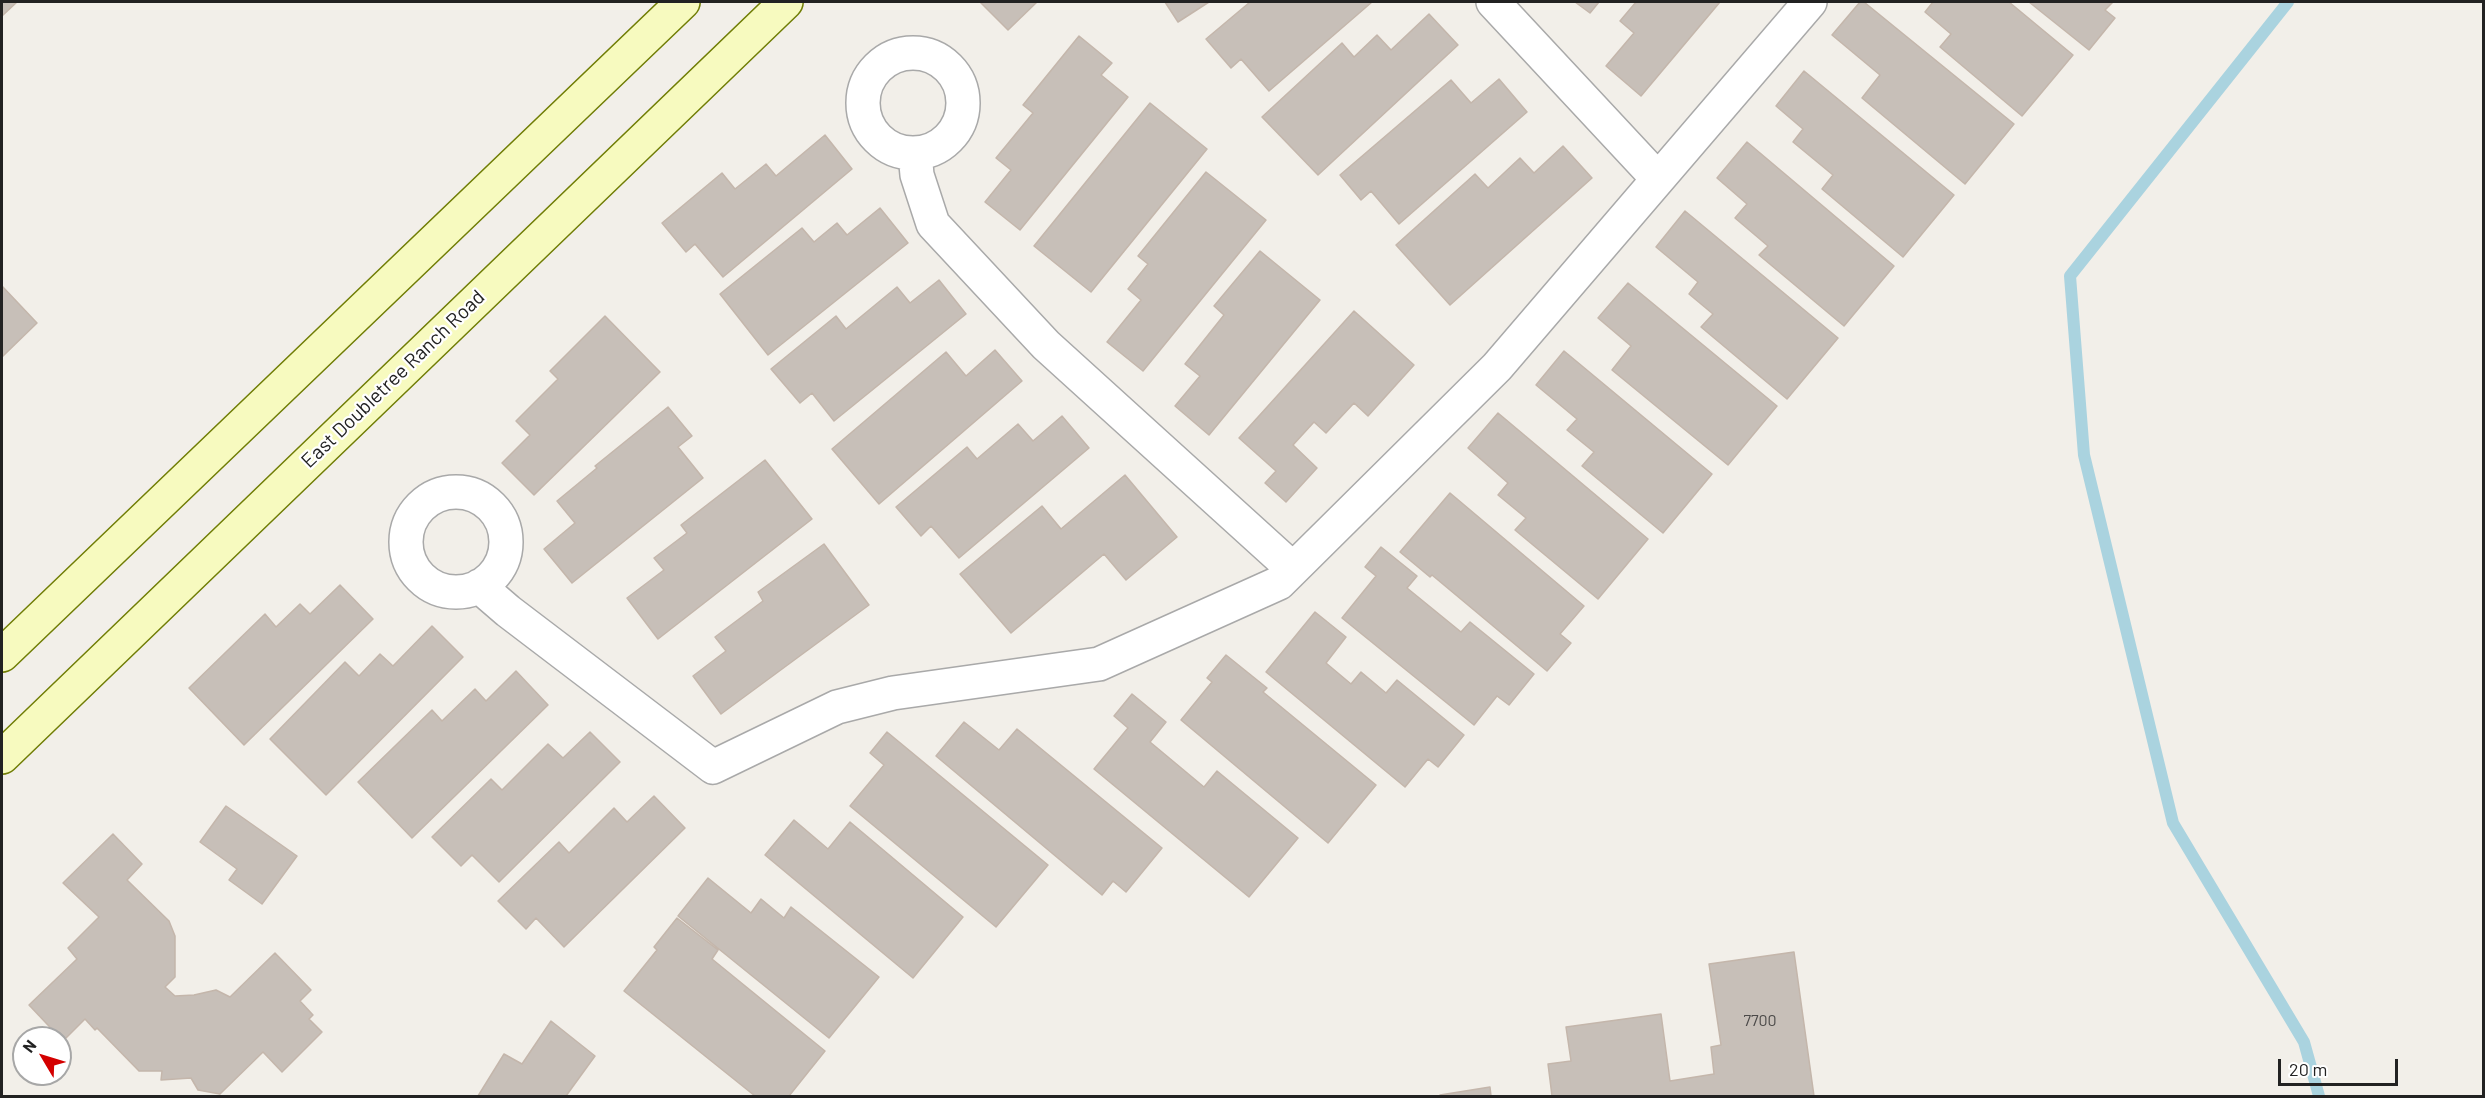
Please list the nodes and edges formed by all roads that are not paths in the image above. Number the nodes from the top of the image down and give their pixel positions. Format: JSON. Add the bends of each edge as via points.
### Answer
{"nodes":[{"id":1,"x":683,"y":2,"type":"edge"},
{"id":2,"x":786,"y":2,"type":"edge"},
{"id":3,"x":1493,"y":2,"type":"edge"},
{"id":4,"x":1810,"y":2,"type":"edge"},
{"id":5,"x":915,"y":153,"type":"dead end"},
{"id":6,"x":1658,"y":179,"type":"junction"},
{"id":7,"x":1293,"y":568,"type":"junction"},
{"id":8,"x":480,"y":586,"type":"dead end"},
{"id":9,"x":2,"y":655,"type":"edge"},
{"id":10,"x":2,"y":757,"type":"edge"}],
"edges":[{"from":1,"to":9,"type":"main road"},
{"from":2,"to":10,"type":"main road","name":"East Doubletree Ranch Road"},
{"from":3,"to":6,"type":"street"},
{"from":4,"to":6,"type":"street"},
{"from":5,"to":7,"type":"street","via":[[917,175],[933,224],[1046,345]]},
{"from":6,"to":7,"type":"street","via":[[1497,367]]},
{"from":7,"to":8,"type":"street","via":[[1279,583],[1099,664],[893,693],[837,707],[713,767]]}]}
